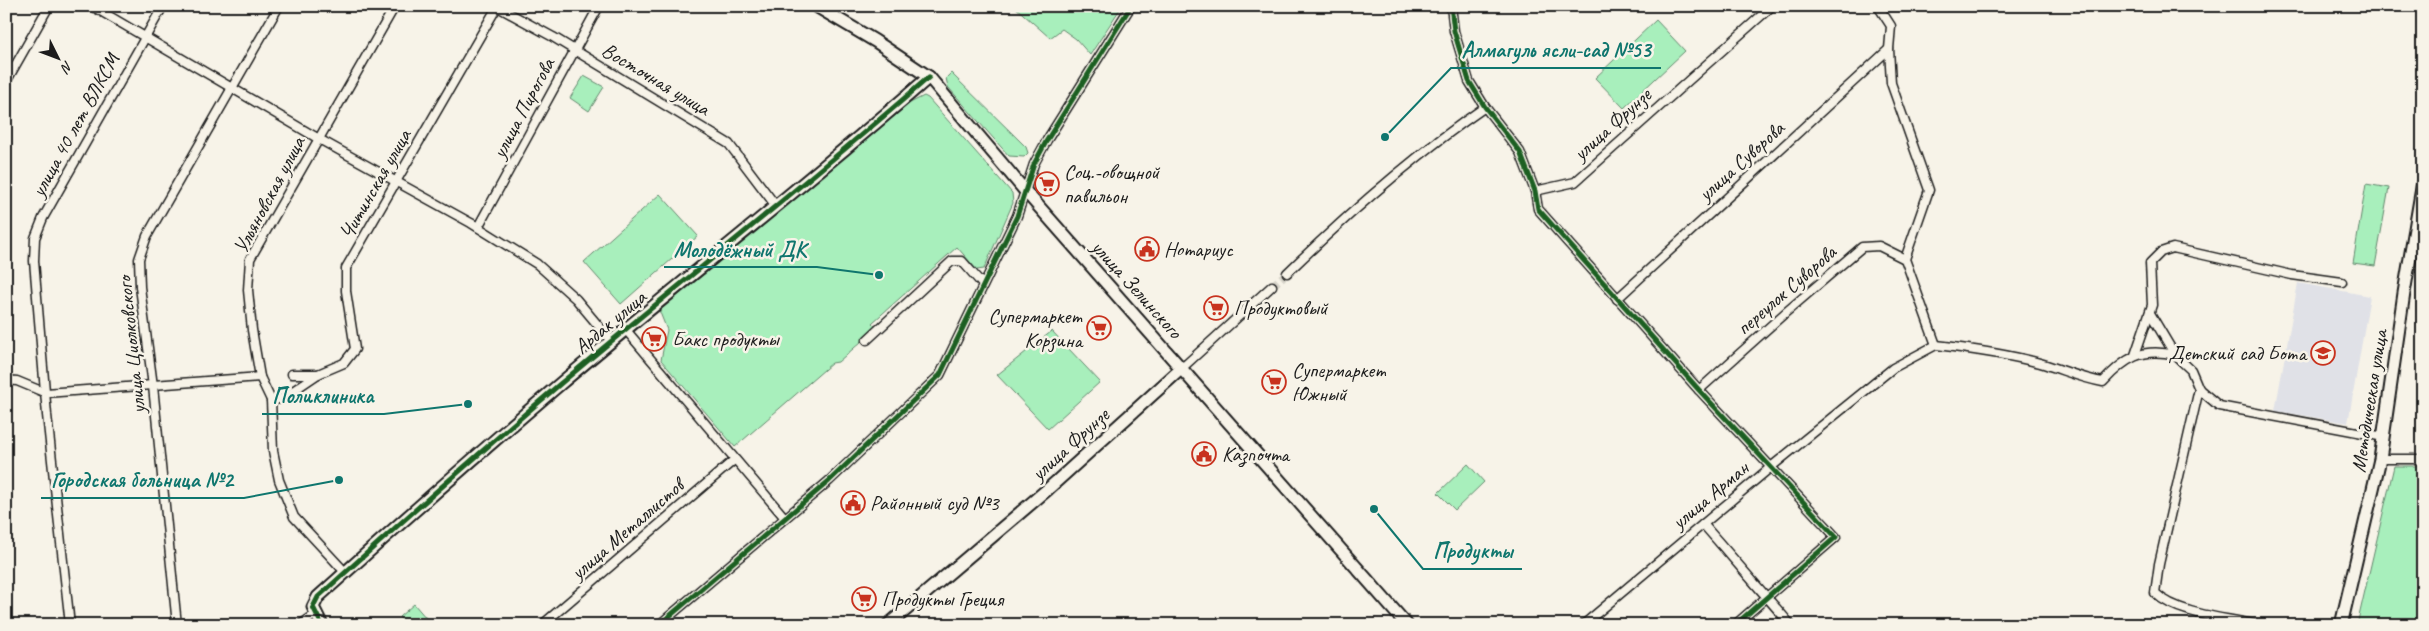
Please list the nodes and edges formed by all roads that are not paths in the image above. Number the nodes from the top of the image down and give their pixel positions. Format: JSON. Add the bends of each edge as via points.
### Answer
{"nodes":[{"id":1,"x":49,"y":6,"type":"edge"},
{"id":2,"x":92,"y":6,"type":"edge"},
{"id":3,"x":162,"y":6,"type":"edge"},
{"id":4,"x":280,"y":6,"type":"edge"},
{"id":5,"x":395,"y":6,"type":"edge"},
{"id":6,"x":496,"y":6,"type":"edge"},
{"id":7,"x":599,"y":6,"type":"edge"},
{"id":8,"x":816,"y":6,"type":"edge"},
{"id":9,"x":1131,"y":6,"type":"edge"},
{"id":10,"x":1451,"y":6,"type":"edge"},
{"id":11,"x":1772,"y":6,"type":"edge"},
{"id":12,"x":1878,"y":6,"type":"edge"},
{"id":13,"x":145,"y":37,"type":"junction"},
{"id":14,"x":1889,"y":49,"type":"junction"},
{"id":15,"x":574,"y":50,"type":"junction"},
{"id":16,"x":929,"y":77,"type":"junction"},
{"id":17,"x":6,"y":82,"type":"edge"},
{"id":18,"x":232,"y":88,"type":"junction"},
{"id":19,"x":1485,"y":107,"type":"junction"},
{"id":20,"x":319,"y":139,"type":"junction"},
{"id":21,"x":2423,"y":182,"type":"edge"},
{"id":22,"x":396,"y":183,"type":"junction"},
{"id":23,"x":1535,"y":191,"type":"junction"},
{"id":24,"x":1026,"y":192,"type":"junction"},
{"id":25,"x":776,"y":206,"type":"junction"},
{"id":26,"x":478,"y":227,"type":"junction"},
{"id":27,"x":1905,"y":259,"type":"junction"},
{"id":28,"x":1287,"y":272,"type":"tunnel mouth"},
{"id":29,"x":2342,"y":282,"type":"dead end"},
{"id":30,"x":983,"y":285,"type":"junction"},
{"id":31,"x":1272,"y":286,"type":"tunnel mouth"},
{"id":32,"x":1617,"y":298,"type":"junction"},
{"id":33,"x":2150,"y":313,"type":"junction"},
{"id":34,"x":626,"y":330,"type":"junction"},
{"id":35,"x":867,"y":340,"type":"dead end"},
{"id":36,"x":612,"y":342,"type":"junction"},
{"id":37,"x":1936,"y":345,"type":"junction"},
{"id":38,"x":2136,"y":355,"type":"junction"},
{"id":39,"x":2175,"y":355,"type":"junction"},
{"id":40,"x":1182,"y":368,"type":"junction"},
{"id":41,"x":292,"y":374,"type":"dead end"},
{"id":42,"x":318,"y":374,"type":"junction"},
{"id":43,"x":260,"y":377,"type":"junction"},
{"id":44,"x":6,"y":380,"type":"edge"},
{"id":45,"x":153,"y":386,"type":"junction"},
{"id":46,"x":2199,"y":389,"type":"junction"},
{"id":47,"x":1699,"y":390,"type":"junction"},
{"id":48,"x":46,"y":393,"type":"junction"},
{"id":49,"x":271,"y":400,"type":"junction"},
{"id":50,"x":2384,"y":437,"type":"junction"},
{"id":51,"x":2380,"y":459,"type":"junction"},
{"id":52,"x":2423,"y":459,"type":"edge"},
{"id":53,"x":734,"y":460,"type":"junction"},
{"id":54,"x":1771,"y":467,"type":"junction"},
{"id":55,"x":784,"y":518,"type":"junction"},
{"id":56,"x":1703,"y":524,"type":"junction"},
{"id":57,"x":345,"y":572,"type":"junction"},
{"id":58,"x":1766,"y":598,"type":"junction"},
{"id":59,"x":316,"y":614,"type":"junction"},
{"id":60,"x":70,"y":625,"type":"edge"},
{"id":61,"x":177,"y":625,"type":"edge"},
{"id":62,"x":300,"y":625,"type":"edge"},
{"id":63,"x":322,"y":625,"type":"edge"},
{"id":64,"x":542,"y":625,"type":"edge"},
{"id":65,"x":660,"y":625,"type":"edge"},
{"id":66,"x":888,"y":625,"type":"edge"},
{"id":67,"x":1407,"y":625,"type":"edge"},
{"id":68,"x":1583,"y":625,"type":"edge"},
{"id":69,"x":1734,"y":625,"type":"edge"},
{"id":70,"x":1791,"y":625,"type":"edge"},
{"id":71,"x":2259,"y":625,"type":"edge"},
{"id":72,"x":2341,"y":625,"type":"edge"}],
"edges":[{"from":1,"to":17,"type":"street"},
{"from":2,"to":13,"type":"street"},
{"from":3,"to":13,"type":"street","name":"улица 40 лет ВЛКСМ"},
{"from":4,"to":18,"type":"street","name":"улица Циолковского"},
{"from":5,"to":20,"type":"street","name":"Ульяновская улица"},
{"from":6,"to":15,"type":"street","name":"Восточная улица"},
{"from":6,"to":22,"type":"street","name":"Читинская улица"},
{"from":7,"to":15,"type":"street","name":"улица Пирогова"},
{"from":8,"to":16,"type":"main road","name":"улица Зелинского"},
{"from":9,"to":24,"type":"street","via":[[1047,140],[1034,164]]},
{"from":10,"to":19,"type":"street","via":[[1454,31],[1469,81]]},
{"from":11,"to":23,"type":"street","name":"улица Фрунзе","via":[[1575,182]]},
{"from":12,"to":14,"type":"street","via":[[1891,26]]},
{"from":13,"to":18,"type":"street"},
{"from":13,"to":48,"type":"street","name":"улица 40 лет ВЛКСМ","via":[[43,218],[35,238],[34,260]]},
{"from":14,"to":27,"type":"street","via":[[1891,83],[1929,190]]},
{"from":14,"to":32,"type":"street","name":"улица Суворова"},
{"from":15,"to":25,"type":"street","name":"Восточная улица","via":[[730,144]]},
{"from":15,"to":26,"type":"street","name":"улица Пирогова"},
{"from":16,"to":24,"type":"main road","name":"улица Зелинского"},
{"from":16,"to":25,"type":"main road","name":"Ардак улица"},
{"from":18,"to":20,"type":"street"},
{"from":18,"to":45,"type":"street","name":"улица Циолковского","via":[[147,236],[140,258],[140,287]]},
{"from":19,"to":23,"type":"street","via":[[1520,152]]},
{"from":19,"to":28,"type":"street","via":[[1447,133]]},
{"from":20,"to":22,"type":"street"},
{"from":20,"to":43,"type":"street","name":"Ульяновская улица","via":[[250,259],[248,290]]},
{"from":21,"to":50,"type":"main road","name":"Методическая улица"},
{"from":22,"to":26,"type":"street"},
{"from":22,"to":42,"type":"street","name":"Читинская улица","via":[[346,268],[354,349],[344,363]]},
{"from":23,"to":32,"type":"street","via":[[1538,209]]},
{"from":24,"to":30,"type":"street"},
{"from":24,"to":40,"type":"main road","name":"улица Зелинского"},
{"from":25,"to":34,"type":"main road","name":"Ардак улица"},
{"from":26,"to":36,"type":"street","via":[[537,264],[576,299]]},
{"from":27,"to":37,"type":"street"},
{"from":27,"to":47,"type":"street","name":"переулок Суворова","via":[[1879,246],[1862,247]]},
{"from":29,"to":33,"type":"street","via":[[2292,275],[2173,248],[2161,252],[2150,263]]},
{"from":30,"to":35,"type":"street","via":[[962,260],[952,261]]},
{"from":30,"to":55,"type":"street","via":[[940,375],[829,481]]},
{"from":31,"to":40,"type":"street","name":"улица Фрунзе"},
{"from":32,"to":47,"type":"street"},
{"from":33,"to":38,"type":"street"},
{"from":33,"to":39,"type":"street"},
{"from":34,"to":36,"type":"main road","name":"Ардак улица"},
{"from":34,"to":53,"type":"street"},
{"from":36,"to":57,"type":"main road","name":"Ардак улица","via":[[472,459]]},
{"from":37,"to":38,"type":"street","via":[[1968,348],[2040,363],[2083,379],[2103,382]]},
{"from":37,"to":54,"type":"street","name":"улица Арман","via":[[1893,368]]},
{"from":38,"to":39,"type":"street","via":[[2150,352]]},
{"from":39,"to":46,"type":"street","via":[[2191,370]]},
{"from":40,"to":66,"type":"main road","name":"улица Фрунзе","via":[[1048,489]]},
{"from":40,"to":67,"type":"main road","name":"улица Зелинского"},
{"from":41,"to":42,"type":"street"},
{"from":42,"to":49,"type":"street","via":[[281,399]]},
{"from":43,"to":45,"type":"street"},
{"from":43,"to":49,"type":"street","name":"Ульяновская улица"},
{"from":44,"to":48,"type":"street"},
{"from":45,"to":48,"type":"street"},
{"from":45,"to":61,"type":"street","name":"улица Циолковского"},
{"from":46,"to":50,"type":"street","via":[[2219,406]]},
{"from":46,"to":71,"type":"street","via":[[2155,593],[2163,601],[2182,609]]},
{"from":47,"to":54,"type":"street"},
{"from":48,"to":60,"type":"street","name":"улица 40 лет ВЛКСМ"},
{"from":49,"to":57,"type":"street","name":"Ульяновская улица","via":[[273,451],[279,480],[294,517]]},
{"from":50,"to":51,"type":"main road","name":"Методическая улица"},
{"from":51,"to":52,"type":"street"},
{"from":51,"to":72,"type":"main road","name":"Методическая улица"},
{"from":53,"to":55,"type":"street"},
{"from":53,"to":64,"type":"street","name":"улица Металлистов"},
{"from":54,"to":56,"type":"street","name":"улица Арман"},
{"from":54,"to":58,"type":"street","via":[[1836,537]]},
{"from":55,"to":65,"type":"street"},
{"from":56,"to":58,"type":"street"},
{"from":56,"to":68,"type":"street","name":"улица Арман"},
{"from":57,"to":59,"type":"main road","name":"Ардак улица","via":[[318,597],[313,606]]},
{"from":58,"to":69,"type":"street"},
{"from":58,"to":70,"type":"street"},
{"from":59,"to":62,"type":"street"},
{"from":59,"to":63,"type":"main road"}]}
